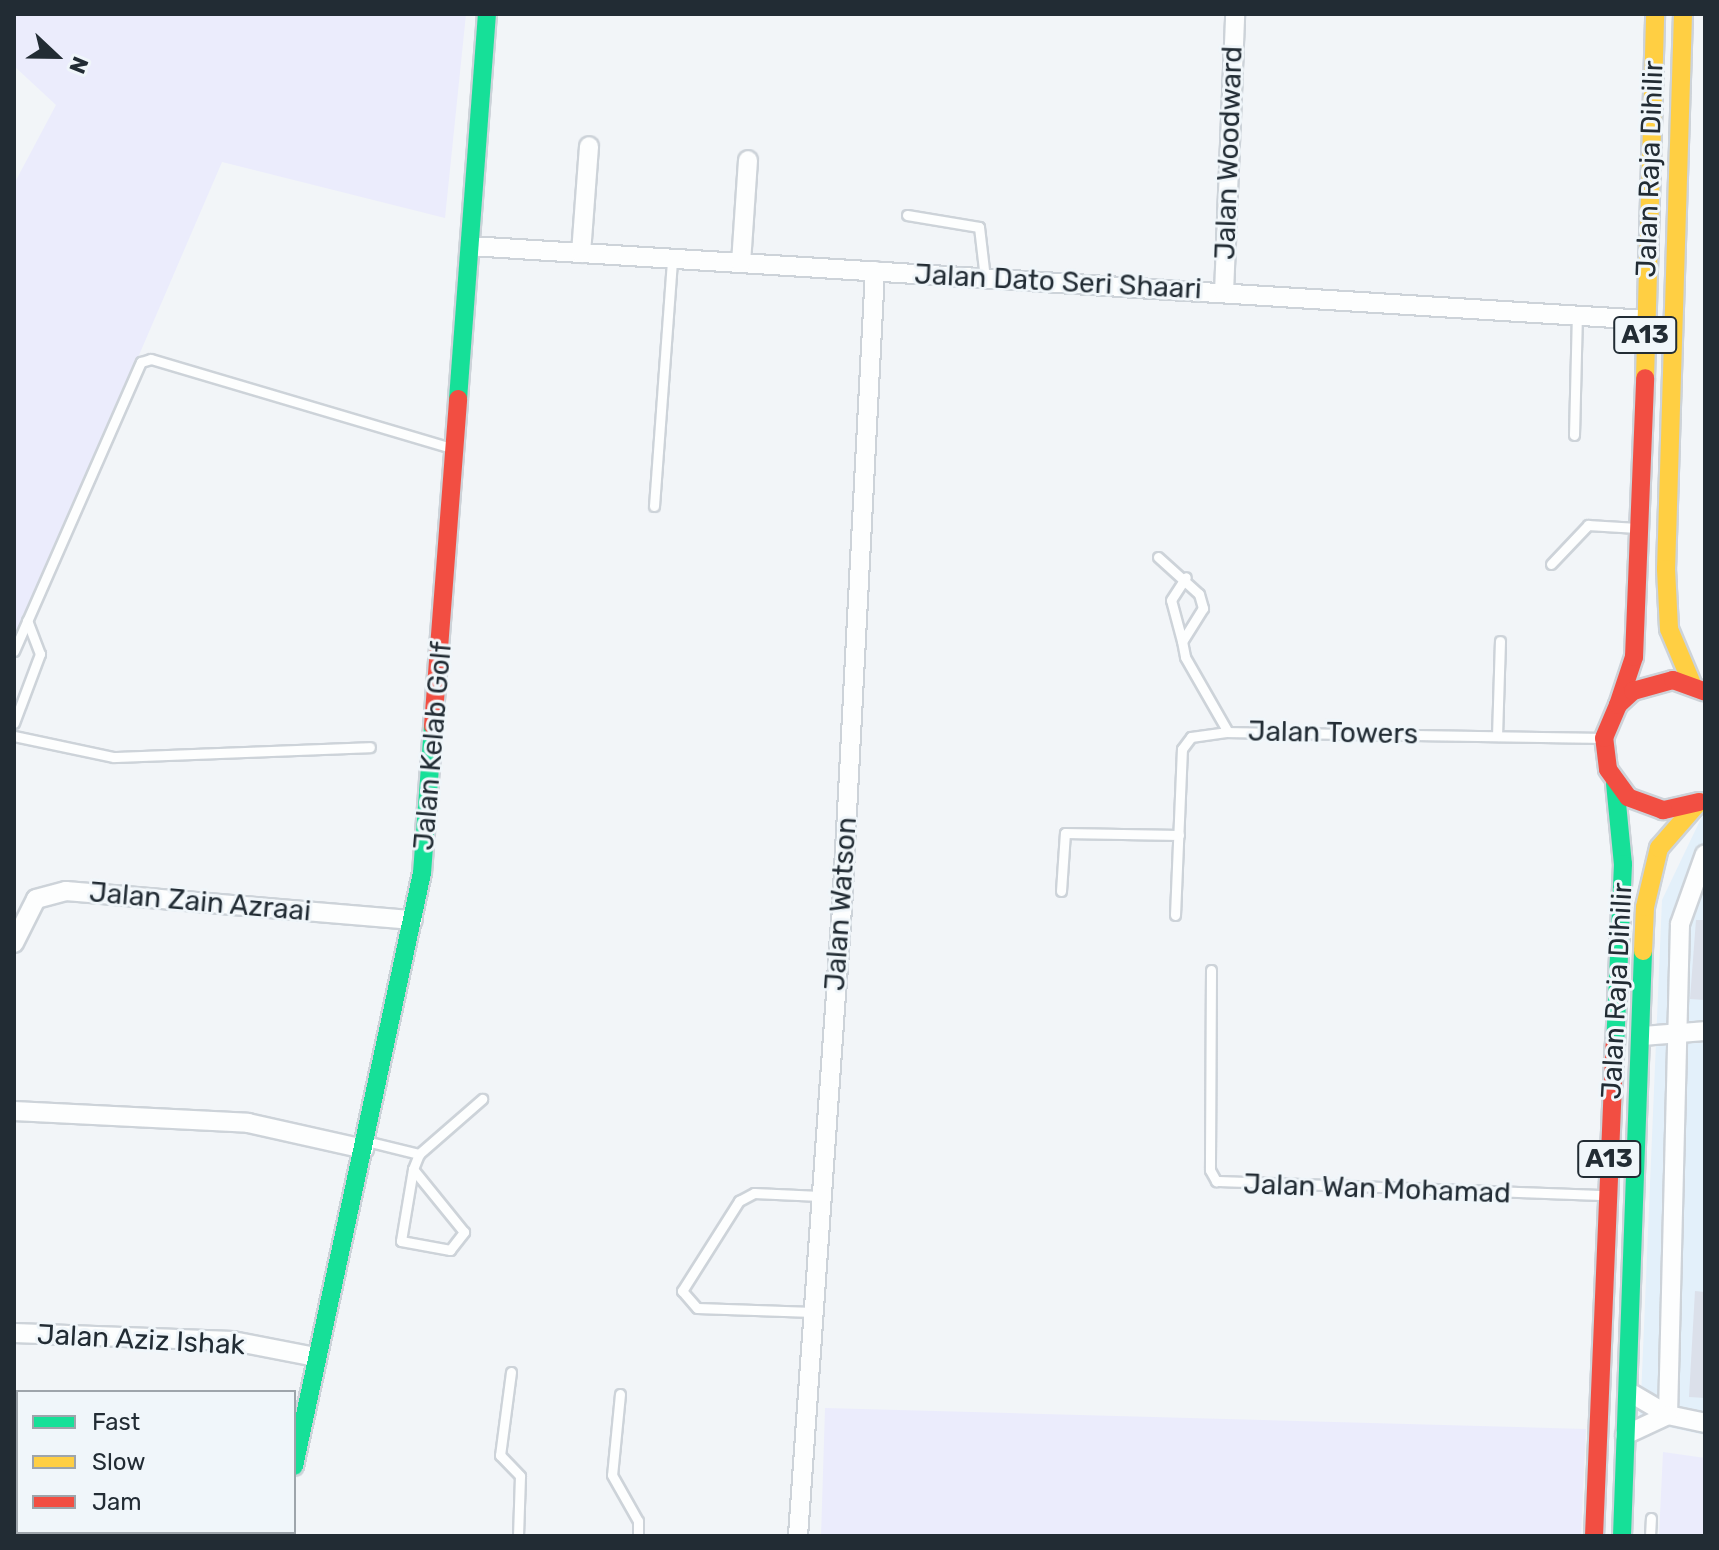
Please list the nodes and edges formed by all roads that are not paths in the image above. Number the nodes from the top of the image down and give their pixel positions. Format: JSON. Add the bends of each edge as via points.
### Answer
{"nodes":[{"id":1,"x":487,"y":14,"type":"edge"},
{"id":2,"x":1235,"y":14,"type":"edge"},
{"id":3,"x":1655,"y":14,"type":"edge"},
{"id":4,"x":1683,"y":14,"type":"edge"},
{"id":5,"x":589,"y":146,"type":"dead end"},
{"id":6,"x":748,"y":160,"type":"dead end"},
{"id":7,"x":907,"y":215,"type":"dead end"},
{"id":8,"x":470,"y":246,"type":"junction"},
{"id":9,"x":581,"y":253,"type":"junction"},
{"id":10,"x":672,"y":258,"type":"junction"},
{"id":11,"x":741,"y":263,"type":"junction"},
{"id":12,"x":875,"y":271,"type":"junction"},
{"id":13,"x":985,"y":278,"type":"junction"},
{"id":14,"x":1224,"y":293,"type":"junction"},
{"id":15,"x":1577,"y":315,"type":"junction"},
{"id":16,"x":1645,"y":320,"type":"junction"},
{"id":17,"x":1574,"y":435,"type":"dead end"},
{"id":18,"x":456,"y":448,"type":"junction"},
{"id":19,"x":654,"y":506,"type":"dead end"},
{"id":20,"x":1640,"y":529,"type":"junction"},
{"id":21,"x":1158,"y":557,"type":"dead end"},
{"id":22,"x":1551,"y":564,"type":"dead end"},
{"id":23,"x":1186,"y":577,"type":"junction"},
{"id":24,"x":27,"y":620,"type":"junction"},
{"id":25,"x":1182,"y":641,"type":"junction"},
{"id":26,"x":1500,"y":641,"type":"dead end"},
{"id":27,"x":14,"y":651,"type":"edge"},
{"id":28,"x":1699,"y":689,"type":"edge"},
{"id":29,"x":1618,"y":705,"type":"junction"},
{"id":30,"x":14,"y":723,"type":"edge"},
{"id":31,"x":1228,"y":732,"type":"junction"},
{"id":32,"x":14,"y":736,"type":"edge"},
{"id":33,"x":1497,"y":736,"type":"junction"},
{"id":34,"x":1604,"y":738,"type":"junction"},
{"id":35,"x":370,"y":747,"type":"dead end"},
{"id":36,"x":1615,"y":783,"type":"junction"},
{"id":37,"x":1702,"y":800,"type":"edge"},
{"id":38,"x":1179,"y":835,"type":"junction"},
{"id":39,"x":1705,"y":854,"type":"edge"},
{"id":40,"x":1061,"y":891,"type":"dead end"},
{"id":41,"x":1175,"y":915,"type":"dead end"},
{"id":42,"x":413,"y":920,"type":"junction"},
{"id":43,"x":14,"y":943,"type":"edge"},
{"id":44,"x":1211,"y":970,"type":"dead end"},
{"id":45,"x":1675,"y":1029,"type":"junction"},
{"id":46,"x":1705,"y":1031,"type":"edge"},
{"id":47,"x":1642,"y":1036,"type":"junction"},
{"id":48,"x":482,"y":1099,"type":"dead end"},
{"id":49,"x":14,"y":1111,"type":"edge"},
{"id":50,"x":365,"y":1145,"type":"junction"},
{"id":51,"x":419,"y":1154,"type":"junction"},
{"id":52,"x":413,"y":1169,"type":"junction"},
{"id":53,"x":820,"y":1196,"type":"junction"},
{"id":54,"x":1607,"y":1196,"type":"junction"},
{"id":55,"x":813,"y":1312,"type":"junction"},
{"id":56,"x":14,"y":1333,"type":"edge"},
{"id":57,"x":315,"y":1357,"type":"junction"},
{"id":58,"x":511,"y":1372,"type":"dead end"},
{"id":59,"x":1629,"y":1392,"type":"junction"},
{"id":60,"x":620,"y":1394,"type":"dead end"},
{"id":61,"x":1668,"y":1415,"type":"junction"},
{"id":62,"x":1705,"y":1423,"type":"edge"},
{"id":63,"x":1625,"y":1435,"type":"junction"},
{"id":64,"x":296,"y":1456,"type":"edge"},
{"id":65,"x":1623,"y":1496,"type":"junction"},
{"id":66,"x":1651,"y":1518,"type":"dead end"},
{"id":67,"x":518,"y":1536,"type":"edge"},
{"id":68,"x":638,"y":1536,"type":"edge"},
{"id":69,"x":798,"y":1536,"type":"edge"},
{"id":70,"x":1594,"y":1536,"type":"edge"},
{"id":71,"x":1611,"y":1536,"type":"edge"},
{"id":72,"x":1622,"y":1536,"type":"edge"},
{"id":73,"x":1650,"y":1536,"type":"edge"}],
"edges":[{"from":1,"to":8,"type":"main road","name":"Jalan Kelab Golf"},
{"from":2,"to":14,"type":"street","name":"Jalan Woodward"},
{"from":3,"to":16,"type":"main road","name":"Jalan Raja Dihilir","number":"A13"},
{"from":4,"to":28,"type":"main road","name":"Jalan Raja Dihilir","number":"A13","via":[[1666,569],[1669,629]]},
{"from":5,"to":9,"type":"street"},
{"from":6,"to":11,"type":"street"},
{"from":7,"to":13,"type":"lane","via":[[979,227]]},
{"from":8,"to":9,"type":"street","name":"Jalan Dato Seri Shaari"},
{"from":8,"to":18,"type":"main road","name":"Jalan Kelab Golf"},
{"from":9,"to":10,"type":"street","name":"Jalan Dato Seri Shaari"},
{"from":10,"to":11,"type":"street","name":"Jalan Dato Seri Shaari"},
{"from":10,"to":19,"type":"lane"},
{"from":11,"to":12,"type":"street","name":"Jalan Dato Seri Shaari"},
{"from":12,"to":13,"type":"street","name":"Jalan Dato Seri Shaari"},
{"from":12,"to":53,"type":"street","name":"Jalan Watson"},
{"from":13,"to":14,"type":"street","name":"Jalan Dato Seri Shaari"},
{"from":14,"to":15,"type":"street","name":"Jalan Dato Seri Shaari"},
{"from":15,"to":16,"type":"street","name":"Jalan Dato Seri Shaari"},
{"from":15,"to":17,"type":"lane"},
{"from":16,"to":20,"type":"main road","name":"Jalan Raja Dihilir","number":"A13"},
{"from":18,"to":24,"type":"lane","via":[[151,359],[141,362]]},
{"from":18,"to":42,"type":"main road","name":"Jalan Kelab Golf","via":[[434,756]]},
{"from":20,"to":22,"type":"lane","via":[[1588,525]]},
{"from":20,"to":29,"type":"main road","name":"Jalan Raja Dihilir","number":"A13","via":[[1634,657]]},
{"from":21,"to":23,"type":"lane"},
{"from":23,"to":25,"type":"lane","name":"Jalan Towers","via":[[1171,600]]},
{"from":23,"to":25,"type":"lane","via":[[1203,608]]},
{"from":24,"to":27,"type":"lane"},
{"from":24,"to":30,"type":"lane","via":[[40,654]]},
{"from":25,"to":31,"type":"lane","name":"Jalan Towers","via":[[1185,657]]},
{"from":26,"to":33,"type":"lane"},
{"from":28,"to":29,"type":"main road","number":"A13","via":[[1652,682]]},
{"from":29,"to":34,"type":"main road","number":"A13"},
{"from":31,"to":33,"type":"lane","name":"Jalan Towers"},
{"from":31,"to":38,"type":"lane","via":[[1185,740]]},
{"from":32,"to":35,"type":"lane","via":[[114,757]]},
{"from":33,"to":34,"type":"lane","name":"Jalan Towers"},
{"from":34,"to":36,"type":"main road","number":"A13"},
{"from":36,"to":37,"type":"main road","number":"A13","via":[[1645,806],[1672,809]]},
{"from":36,"to":54,"type":"main road","name":"Jalan Raja Dihilir","number":"A13","via":[[1623,864]]},
{"from":37,"to":47,"type":"main road","name":"Jalan Raja Dihilir","number":"A13","via":[[1659,848],[1650,873]]},
{"from":38,"to":40,"type":"lane","via":[[1065,833]]},
{"from":38,"to":41,"type":"lane"},
{"from":39,"to":45,"type":"street","via":[[1680,924]]},
{"from":42,"to":43,"type":"street","name":"Jalan Zain Azraai","via":[[66,891],[36,899]]},
{"from":42,"to":50,"type":"main road","name":"Jalan Kelab Golf"},
{"from":44,"to":54,"type":"lane","name":"Jalan Wan Mohamad","via":[[1210,1170],[1216,1181]]},
{"from":45,"to":46,"type":"street"},
{"from":45,"to":47,"type":"street"},
{"from":45,"to":61,"type":"street"},
{"from":47,"to":59,"type":"main road","name":"Jalan Raja Dihilir","number":"A13"},
{"from":48,"to":51,"type":"lane"},
{"from":49,"to":50,"type":"street","via":[[248,1123]]},
{"from":50,"to":51,"type":"lane"},
{"from":50,"to":57,"type":"main road","name":"Jalan Kelab Golf"},
{"from":51,"to":52,"type":"lane"},
{"from":52,"to":52,"type":"lane","via":[[464,1232],[450,1250],[401,1241]]},
{"from":53,"to":55,"type":"street","name":"Jalan Watson"},
{"from":53,"to":55,"type":"lane","via":[[754,1193],[739,1201],[682,1291],[697,1308]]},
{"from":54,"to":70,"type":"main road","name":"Jalan Raja Dihilir","number":"A13"},
{"from":55,"to":69,"type":"street","name":"Jalan Watson"},
{"from":56,"to":57,"type":"street","name":"Jalan Aziz Ishak","via":[[233,1341]]},
{"from":57,"to":64,"type":"main road","name":"Jalan Kelab Golf"},
{"from":58,"to":67,"type":"lane","via":[[500,1455],[520,1476]]},
{"from":59,"to":61,"type":"street"},
{"from":59,"to":63,"type":"main road","name":"Jalan Raja Dihilir","number":"A13"},
{"from":60,"to":68,"type":"lane","via":[[612,1475],[638,1521]]},
{"from":61,"to":62,"type":"street"},
{"from":61,"to":63,"type":"street"},
{"from":63,"to":65,"type":"main road","name":"Jalan Raja Dihilir","number":"A13"},
{"from":65,"to":71,"type":"main road"},
{"from":65,"to":72,"type":"main road","name":"Jalan Raja Dihilir","number":"A13"},
{"from":66,"to":73,"type":"lane"}]}
